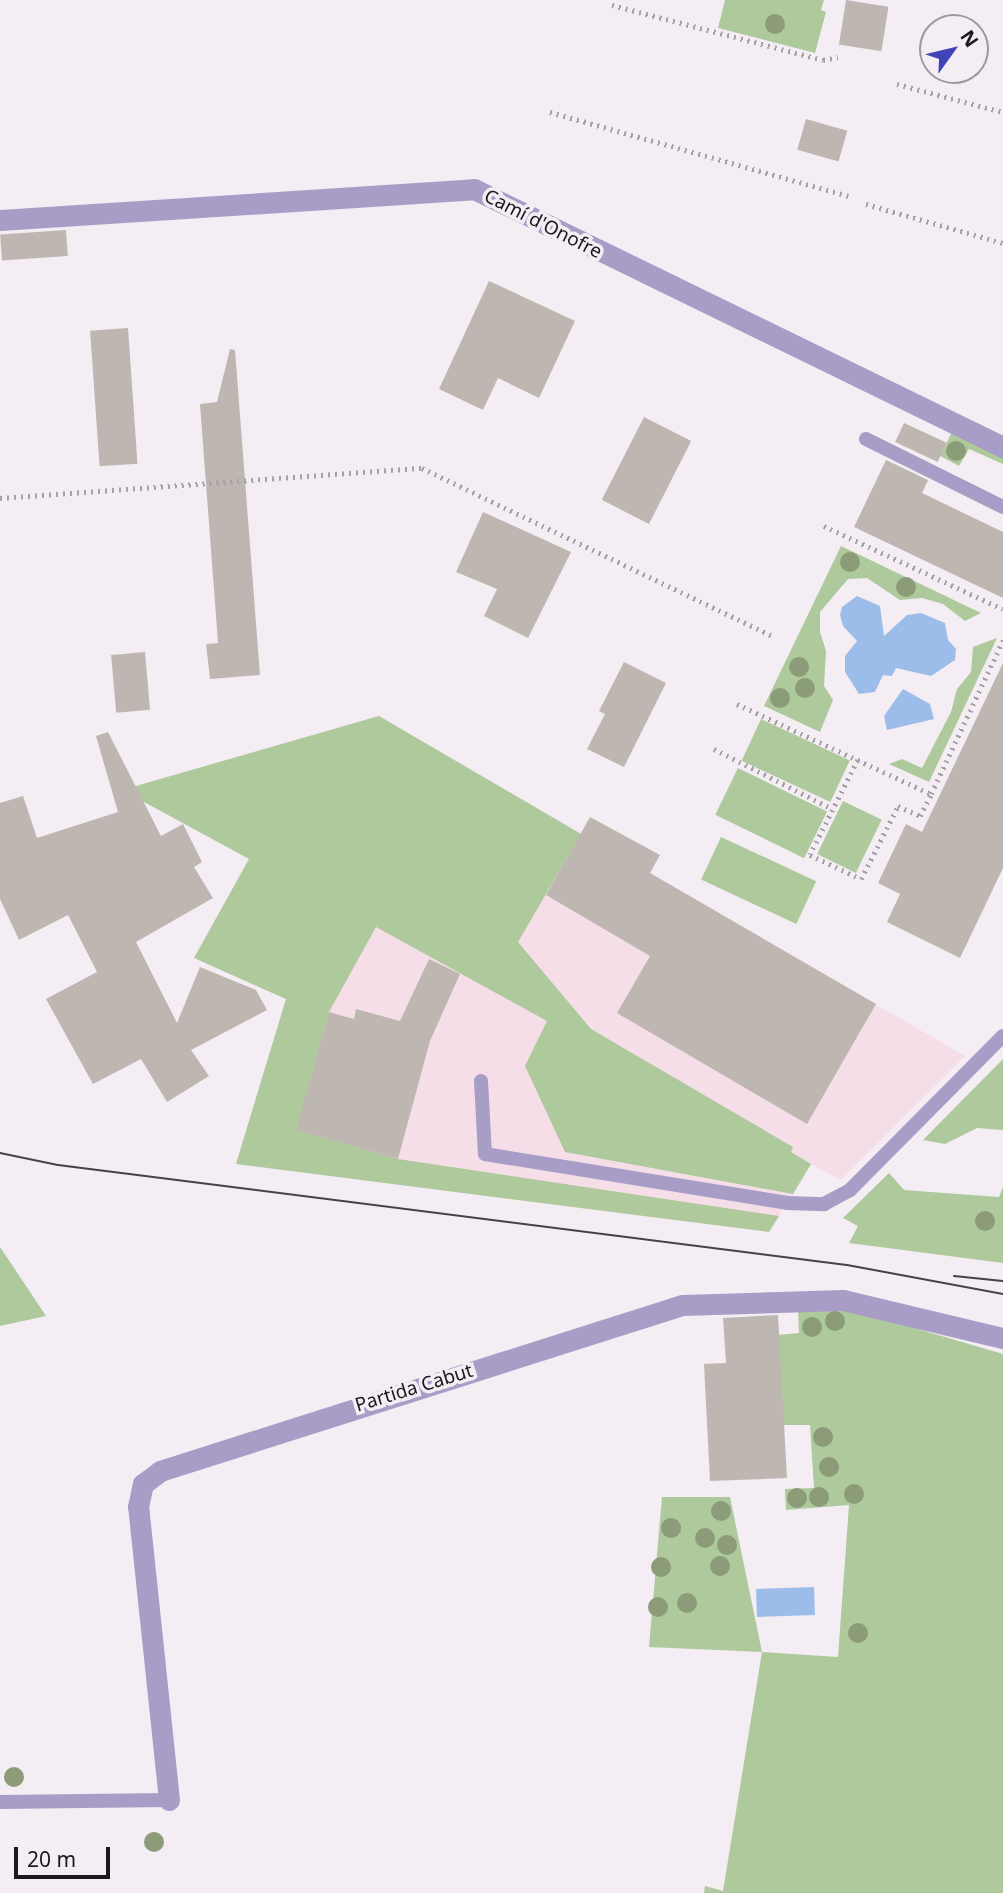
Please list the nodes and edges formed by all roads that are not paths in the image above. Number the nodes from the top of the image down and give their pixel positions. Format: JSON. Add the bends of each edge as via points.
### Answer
{"nodes":[{"id":1,"x":0,"y":220,"type":"edge"},
{"id":2,"x":866,"y":439,"type":"dead end"},
{"id":3,"x":1003,"y":447,"type":"edge"},
{"id":4,"x":1003,"y":508,"type":"edge"},
{"id":5,"x":1003,"y":1036,"type":"edge"},
{"id":6,"x":481,"y":1081,"type":"dead end"},
{"id":7,"x":1003,"y":1338,"type":"edge"},
{"id":8,"x":169,"y":1800,"type":"joint"},
{"id":9,"x":0,"y":1802,"type":"edge"}],
"edges":[{"from":1,"to":3,"type":"street","name":"Camí d'Onofre","via":[[474,189]]},
{"from":2,"to":4,"type":"lane"},
{"from":5,"to":6,"type":"lane","via":[[850,1189],[824,1204],[787,1203],[485,1154]]},
{"from":7,"to":8,"type":"street","name":"Partida Cabut","via":[[843,1300],[682,1305],[160,1471],[143,1484],[138,1507]]},
{"from":8,"to":9,"type":"lane"}]}
